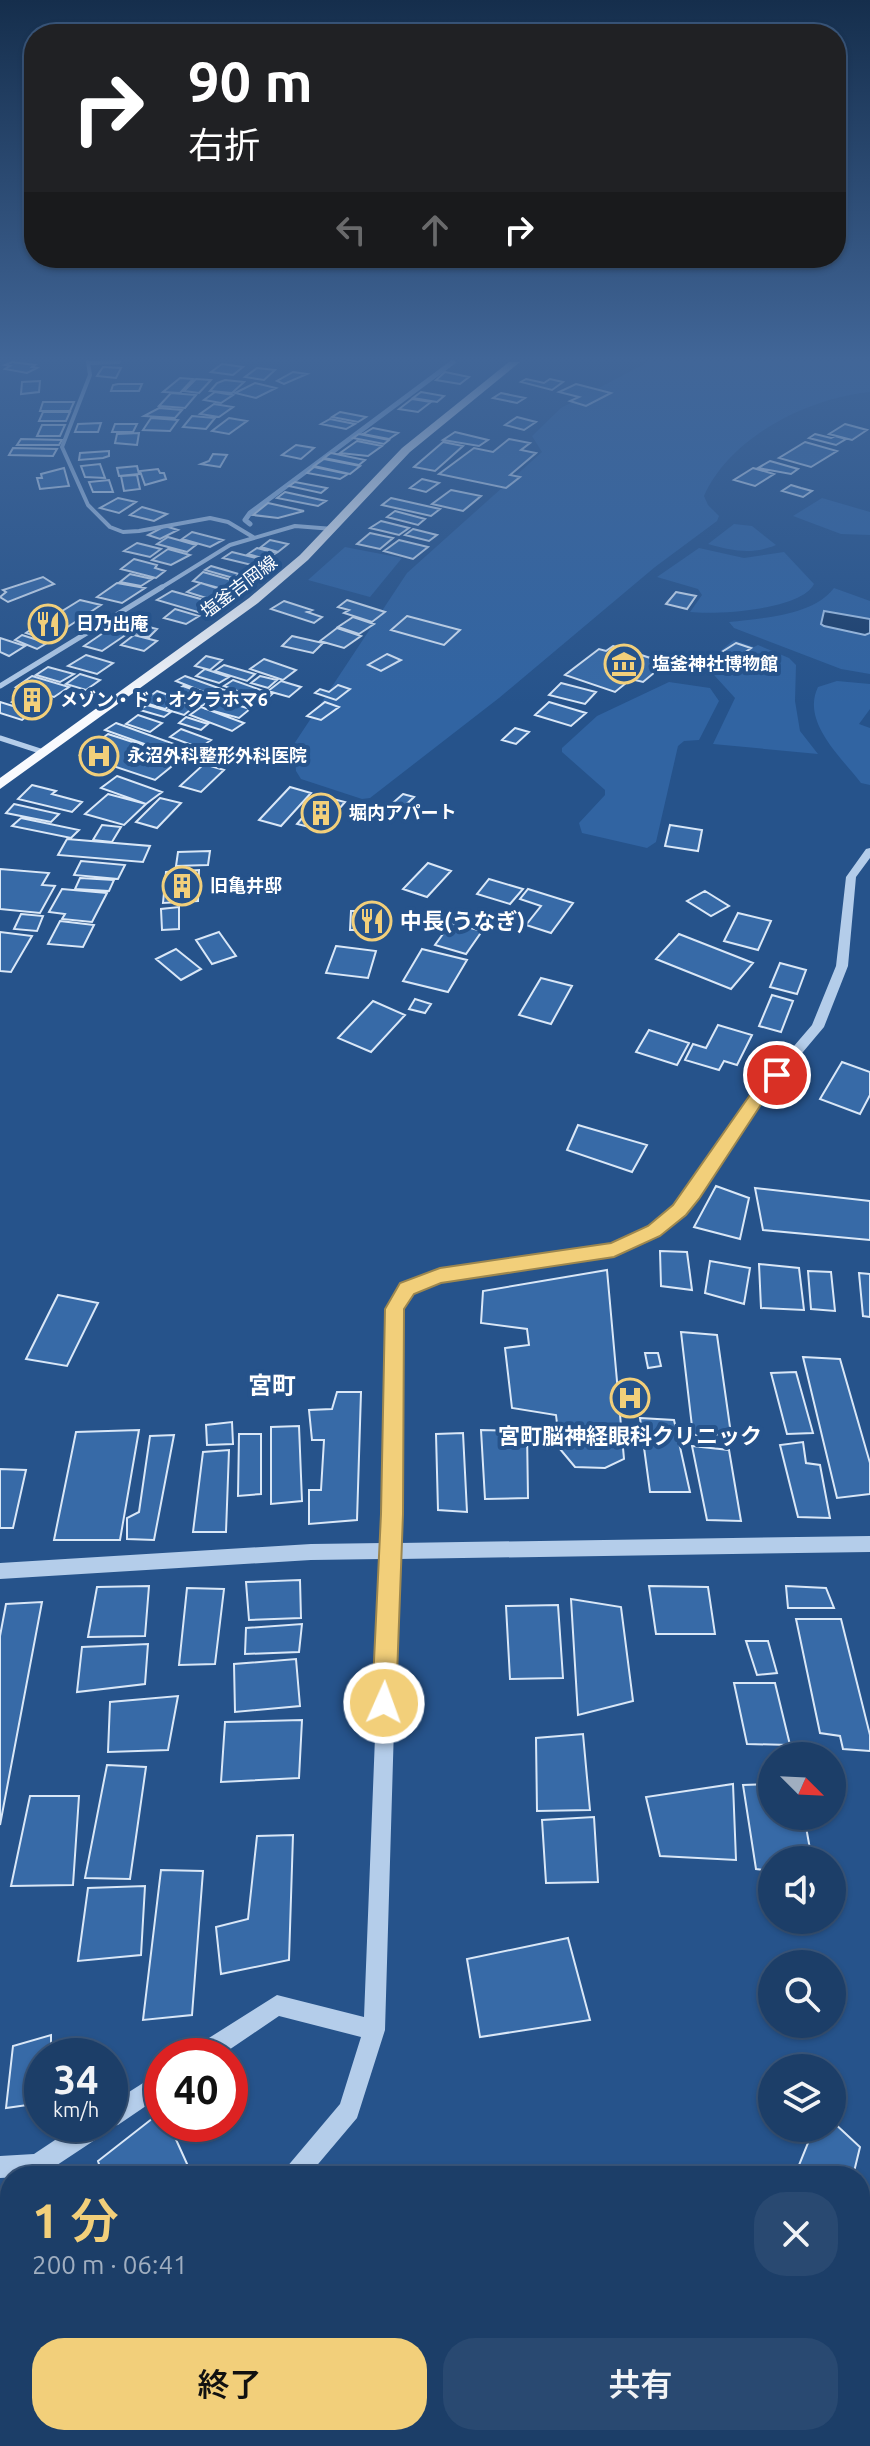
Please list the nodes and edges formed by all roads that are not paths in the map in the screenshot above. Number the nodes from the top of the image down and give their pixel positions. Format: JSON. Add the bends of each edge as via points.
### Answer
{"nodes":[{"id":1,"x":75,"y":476,"type":"edge"},
{"id":2,"x":382,"y":476,"type":"edge"},
{"id":3,"x":333,"y":529,"type":"junction"},
{"id":4,"x":253,"y":537,"type":"junction"},
{"id":5,"x":0,"y":686,"type":"edge"},
{"id":6,"x":0,"y":738,"type":"edge"},
{"id":7,"x":40,"y":751,"type":"junction"},
{"id":8,"x":0,"y":785,"type":"edge"},
{"id":9,"x":870,"y":851,"type":"edge"},
{"id":10,"x":870,"y":1544,"type":"edge"},
{"id":11,"x":388,"y":1552,"type":"junction"},
{"id":12,"x":0,"y":1571,"type":"edge"},
{"id":13,"x":374,"y":2030,"type":"junction"},
{"id":14,"x":228,"y":2038,"type":"edge"},
{"id":15,"x":72,"y":2142,"type":"edge"},
{"id":16,"x":18,"y":2166,"type":"edge"},
{"id":17,"x":302,"y":2166,"type":"edge"}],
"edges":[{"from":1,"to":4,"type":"street","via":[[107,527],[120,532],[221,519]]},
{"from":2,"to":3,"type":"main road","name":"塩釜吉岡線"},
{"from":3,"to":4,"type":"street","via":[[295,526]]},
{"from":3,"to":7,"type":"main road","name":"塩釜吉岡線","via":[[239,611]]},
{"from":4,"to":5,"type":"street","via":[[205,558]]},
{"from":6,"to":7,"type":"street"},
{"from":7,"to":8,"type":"main road","name":"塩釜吉岡線"},
{"from":9,"to":11,"type":"street","via":[[851,877],[842,966],[818,1027],[756,1099],[680,1210],[654,1231],[614,1250],[440,1276],[407,1289],[395,1309]]},
{"from":10,"to":11,"type":"street"},
{"from":11,"to":12,"type":"street"},
{"from":11,"to":13,"type":"street"},
{"from":13,"to":14,"type":"street","via":[[277,2005]]},
{"from":13,"to":17,"type":"street","via":[[349,2110]]},
{"from":15,"to":16,"type":"street","via":[[37,2165]]}]}
